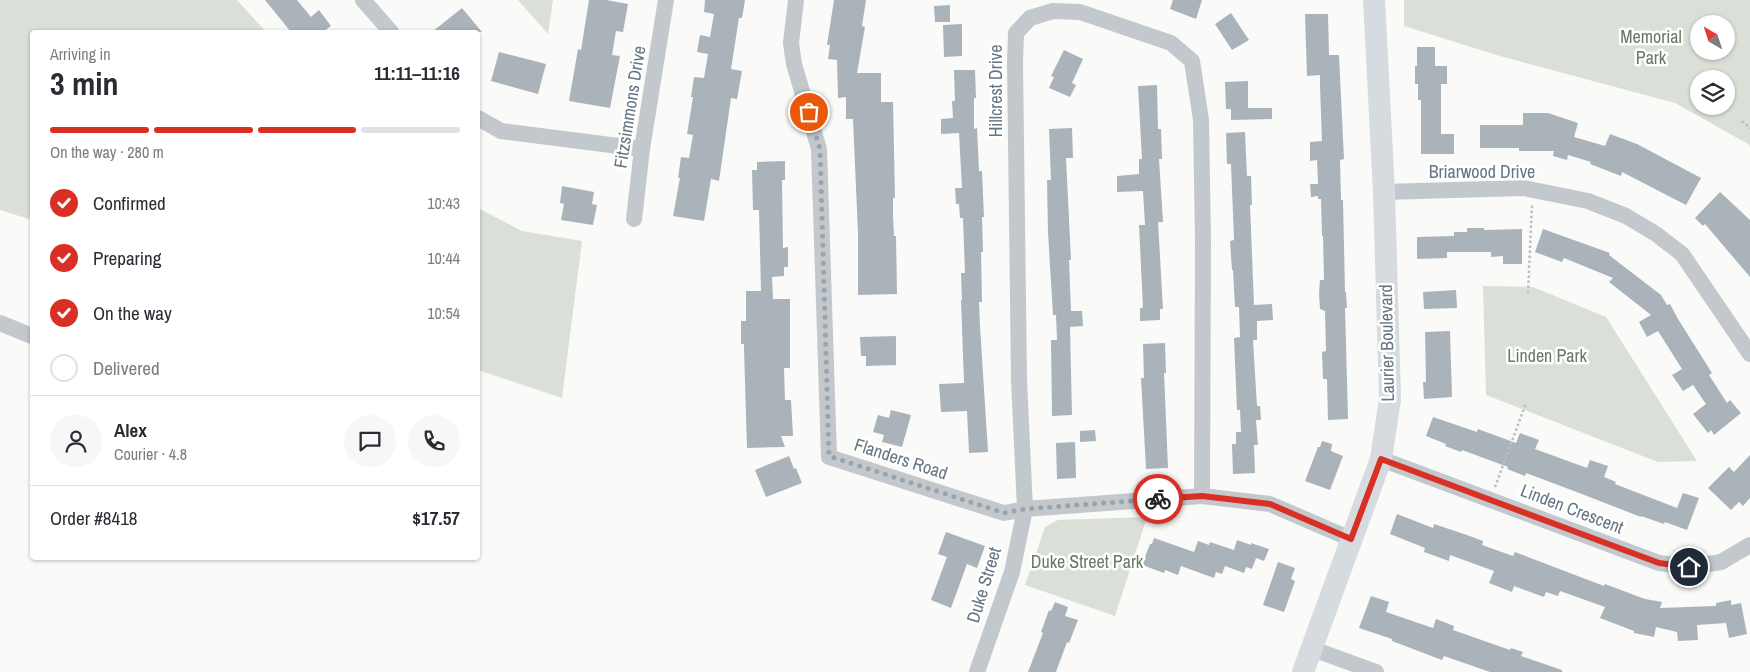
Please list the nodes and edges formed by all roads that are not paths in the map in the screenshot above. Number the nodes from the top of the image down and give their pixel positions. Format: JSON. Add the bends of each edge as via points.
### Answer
{"nodes":[{"id":1,"x":363,"y":0,"type":"edge"},
{"id":2,"x":666,"y":0,"type":"edge"},
{"id":3,"x":796,"y":0,"type":"edge"},
{"id":4,"x":1374,"y":0,"type":"edge"},
{"id":5,"x":389,"y":30,"type":"edge"},
{"id":6,"x":480,"y":119,"type":"edge"},
{"id":7,"x":642,"y":149,"type":"junction"},
{"id":8,"x":1384,"y":192,"type":"junction"},
{"id":9,"x":634,"y":220,"type":"dead end"},
{"id":10,"x":0,"y":323,"type":"edge"},
{"id":11,"x":30,"y":335,"type":"edge"},
{"id":12,"x":1750,"y":354,"type":"edge"},
{"id":13,"x":1381,"y":459,"type":"junction"},
{"id":14,"x":1202,"y":496,"type":"junction"},
{"id":15,"x":1025,"y":509,"type":"junction"},
{"id":16,"x":1351,"y":539,"type":"junction"},
{"id":17,"x":1750,"y":545,"type":"edge"},
{"id":18,"x":1310,"y":648,"type":"junction"},
{"id":19,"x":976,"y":672,"type":"edge"},
{"id":20,"x":1303,"y":672,"type":"edge"},
{"id":21,"x":1376,"y":672,"type":"edge"}],
"edges":[{"from":1,"to":5,"type":"street"},
{"from":2,"to":7,"type":"street","name":"Fitzsimmons Drive"},
{"from":3,"to":15,"type":"street","name":"Flanders Road","via":[[791,43],[794,64],[820,149],[829,456],[1004,513]]},
{"from":4,"to":8,"type":"street","name":"Laurier Boulevard"},
{"from":6,"to":7,"type":"street","via":[[501,131]]},
{"from":7,"to":9,"type":"street","name":"Fitzsimmons Drive"},
{"from":8,"to":12,"type":"street","name":"Briarwood Drive","via":[[1524,188],[1588,200],[1626,216],[1682,254]]},
{"from":8,"to":13,"type":"street","name":"Laurier Boulevard","via":[[1390,399]]},
{"from":10,"to":11,"type":"street"},
{"from":13,"to":16,"type":"street","name":"Laurier Boulevard"},
{"from":13,"to":17,"type":"street","name":"Linden Crescent","via":[[1659,563],[1689,567],[1720,562]]},
{"from":14,"to":15,"type":"street","name":"Flanders Road"},
{"from":14,"to":15,"type":"street","name":"Hillcrest Drive","via":[[1201,120],[1192,61],[1171,43],[1080,12],[1053,11],[1030,18],[1016,33],[1020,380]]},
{"from":14,"to":16,"type":"street","name":"Flanders Road","via":[[1270,504]]},
{"from":15,"to":19,"type":"street","name":"Duke Street","via":[[1012,572]]},
{"from":16,"to":18,"type":"street","name":"Laurier Boulevard"},
{"from":18,"to":20,"type":"street","name":"Laurier Boulevard"},
{"from":18,"to":21,"type":"street"}]}
